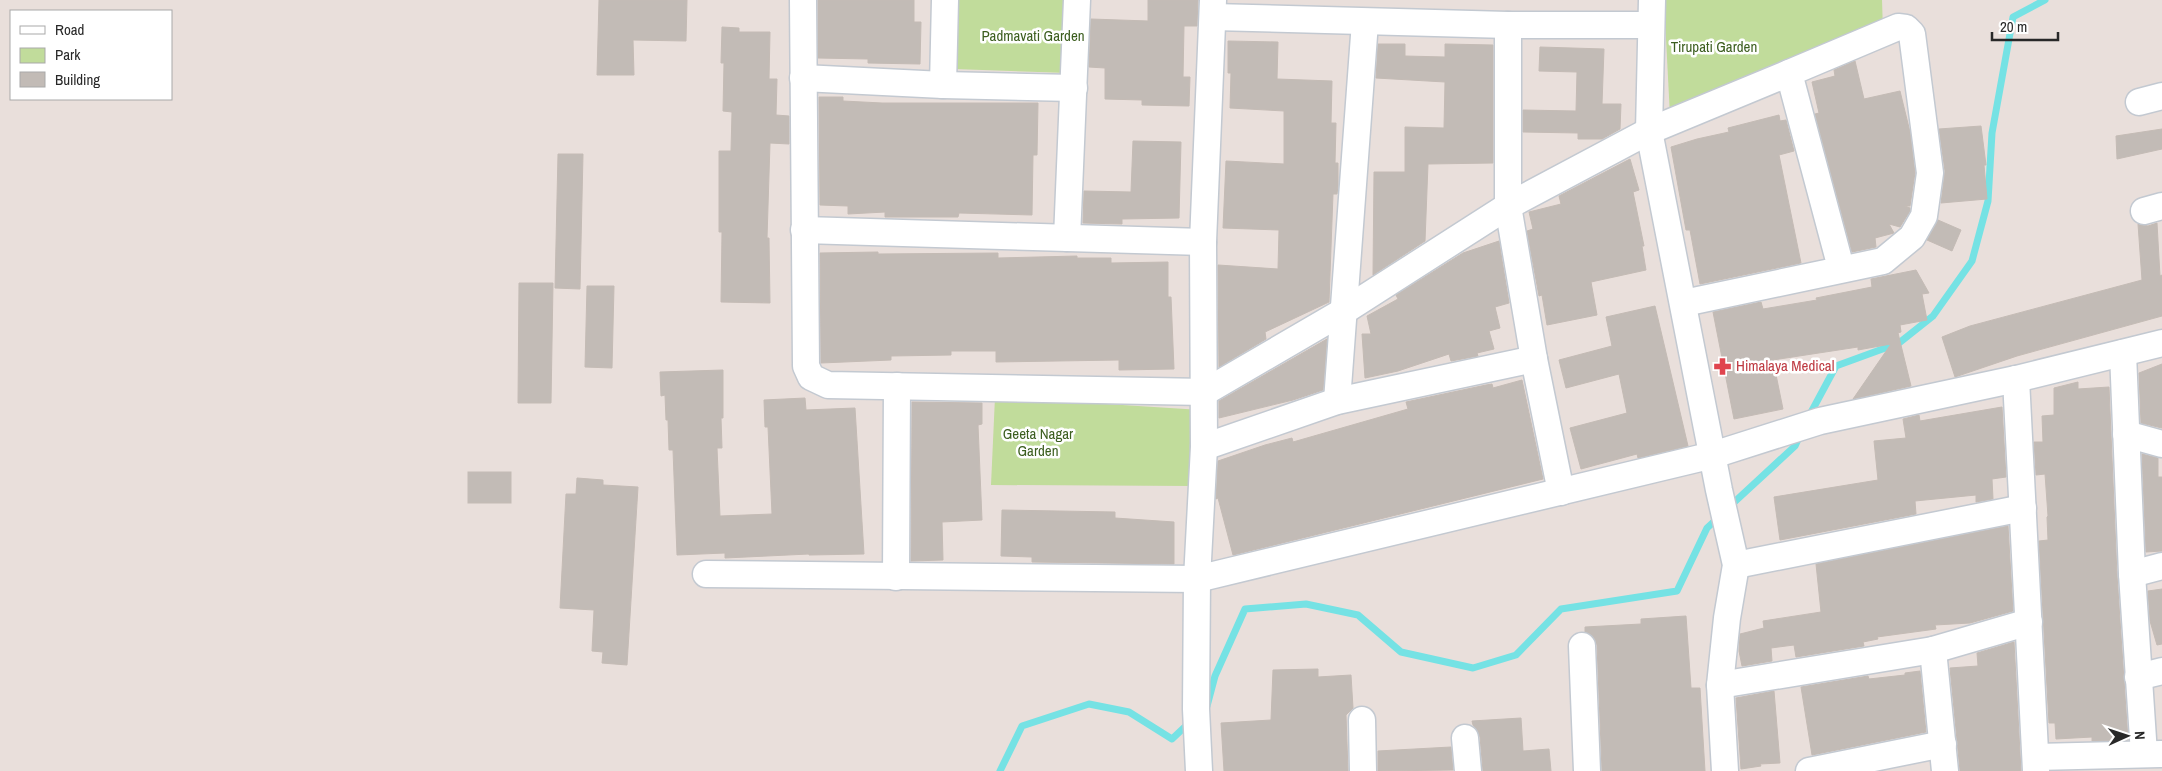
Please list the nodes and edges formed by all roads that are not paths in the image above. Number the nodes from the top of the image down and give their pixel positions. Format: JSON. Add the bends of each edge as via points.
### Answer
{"nodes":[{"id":1,"x":803,"y":0,"type":"edge"},
{"id":2,"x":945,"y":0,"type":"edge"},
{"id":3,"x":1078,"y":0,"type":"edge"},
{"id":4,"x":1652,"y":0,"type":"edge"},
{"id":5,"x":1213,"y":9,"type":"edge"},
{"id":6,"x":1365,"y":22,"type":"junction"},
{"id":7,"x":1508,"y":25,"type":"junction"},
{"id":8,"x":1651,"y":26,"type":"junction"},
{"id":9,"x":1789,"y":73,"type":"junction"},
{"id":10,"x":803,"y":78,"type":"junction"},
{"id":11,"x":944,"y":85,"type":"junction"},
{"id":12,"x":1074,"y":88,"type":"junction"},
{"id":13,"x":1649,"y":131,"type":"junction"},
{"id":14,"x":1508,"y":206,"type":"junction"},
{"id":15,"x":804,"y":230,"type":"junction"},
{"id":16,"x":1067,"y":238,"type":"junction"},
{"id":17,"x":1204,"y":242,"type":"junction"},
{"id":18,"x":1841,"y":268,"type":"junction"},
{"id":19,"x":1684,"y":303,"type":"junction"},
{"id":20,"x":1344,"y":311,"type":"junction"},
{"id":21,"x":2162,"y":343,"type":"edge"},
{"id":22,"x":2123,"y":353,"type":"junction"},
{"id":23,"x":1534,"y":359,"type":"junction"},
{"id":24,"x":2016,"y":379,"type":"junction"},
{"id":25,"x":897,"y":386,"type":"junction"},
{"id":26,"x":1205,"y":392,"type":"junction"},
{"id":27,"x":1337,"y":401,"type":"junction"},
{"id":28,"x":2126,"y":434,"type":"junction"},
{"id":29,"x":2162,"y":444,"type":"edge"},
{"id":30,"x":1204,"y":447,"type":"junction"},
{"id":31,"x":1713,"y":455,"type":"junction"},
{"id":32,"x":1561,"y":492,"type":"junction"},
{"id":33,"x":2023,"y":508,"type":"junction"},
{"id":34,"x":1736,"y":565,"type":"junction"},
{"id":35,"x":2162,"y":566,"type":"edge"},
{"id":36,"x":706,"y":574,"type":"dead end"},
{"id":37,"x":2132,"y":574,"type":"junction"},
{"id":38,"x":896,"y":576,"type":"junction"},
{"id":39,"x":1197,"y":579,"type":"junction"},
{"id":40,"x":2029,"y":622,"type":"junction"},
{"id":41,"x":1582,"y":646,"type":"dead end"},
{"id":42,"x":1933,"y":650,"type":"junction"},
{"id":43,"x":2150,"y":674,"type":"edge"},
{"id":44,"x":1720,"y":685,"type":"junction"},
{"id":45,"x":1362,"y":720,"type":"dead end"},
{"id":46,"x":1465,"y":738,"type":"dead end"},
{"id":47,"x":1943,"y":744,"type":"junction"},
{"id":48,"x":2153,"y":754,"type":"edge"},
{"id":49,"x":2036,"y":764,"type":"edge"},
{"id":50,"x":1849,"y":768,"type":"edge"},
{"id":51,"x":1199,"y":771,"type":"edge"},
{"id":52,"x":1363,"y":771,"type":"edge"},
{"id":53,"x":1468,"y":771,"type":"edge"},
{"id":54,"x":1587,"y":771,"type":"edge"},
{"id":55,"x":1724,"y":771,"type":"edge"},
{"id":56,"x":1810,"y":771,"type":"edge"},
{"id":57,"x":1945,"y":771,"type":"edge"}],
"edges":[{"from":1,"to":10,"type":"street"},
{"from":2,"to":11,"type":"street"},
{"from":3,"to":12,"type":"street"},
{"from":4,"to":8,"type":"street"},
{"from":5,"to":6,"type":"street"},
{"from":5,"to":17,"type":"street"},
{"from":6,"to":7,"type":"street"},
{"from":6,"to":20,"type":"street"},
{"from":7,"to":8,"type":"street"},
{"from":7,"to":14,"type":"street"},
{"from":8,"to":13,"type":"street"},
{"from":9,"to":13,"type":"street"},
{"from":9,"to":18,"type":"street"},
{"from":9,"to":18,"type":"street","via":[[1898,27],[1906,28],[1912,34],[1930,173],[1924,216],[1912,237],[1883,261]]},
{"from":10,"to":11,"type":"street"},
{"from":10,"to":15,"type":"street"},
{"from":11,"to":12,"type":"street"},
{"from":12,"to":16,"type":"street"},
{"from":13,"to":14,"type":"street"},
{"from":13,"to":19,"type":"street"},
{"from":14,"to":20,"type":"street"},
{"from":14,"to":23,"type":"street"},
{"from":15,"to":16,"type":"street"},
{"from":15,"to":25,"type":"street","via":[[806,366],[811,376],[828,385]]},
{"from":16,"to":17,"type":"street"},
{"from":17,"to":26,"type":"street"},
{"from":18,"to":19,"type":"street"},
{"from":19,"to":31,"type":"street"},
{"from":20,"to":26,"type":"street"},
{"from":20,"to":27,"type":"street"},
{"from":21,"to":22,"type":"street"},
{"from":22,"to":24,"type":"street"},
{"from":22,"to":28,"type":"street"},
{"from":23,"to":27,"type":"street"},
{"from":23,"to":32,"type":"street"},
{"from":24,"to":31,"type":"street","via":[[1820,421]]},
{"from":24,"to":33,"type":"street"},
{"from":25,"to":26,"type":"street"},
{"from":25,"to":38,"type":"street"},
{"from":26,"to":30,"type":"street"},
{"from":27,"to":30,"type":"street"},
{"from":28,"to":29,"type":"street"},
{"from":28,"to":37,"type":"street"},
{"from":30,"to":39,"type":"street"},
{"from":31,"to":32,"type":"street"},
{"from":31,"to":34,"type":"street"},
{"from":32,"to":39,"type":"street"},
{"from":33,"to":34,"type":"street"},
{"from":33,"to":40,"type":"street"},
{"from":34,"to":44,"type":"street"},
{"from":35,"to":37,"type":"street"},
{"from":36,"to":38,"type":"street"},
{"from":37,"to":43,"type":"street"},
{"from":38,"to":39,"type":"street"},
{"from":39,"to":51,"type":"street"},
{"from":40,"to":42,"type":"street"},
{"from":40,"to":49,"type":"street"},
{"from":41,"to":54,"type":"street"},
{"from":42,"to":44,"type":"street"},
{"from":42,"to":47,"type":"street"},
{"from":43,"to":48,"type":"street"},
{"from":44,"to":55,"type":"street"},
{"from":45,"to":52,"type":"street"},
{"from":46,"to":53,"type":"street"},
{"from":47,"to":50,"type":"street"},
{"from":47,"to":57,"type":"street"},
{"from":48,"to":49,"type":"street"},
{"from":50,"to":56,"type":"street"}]}
